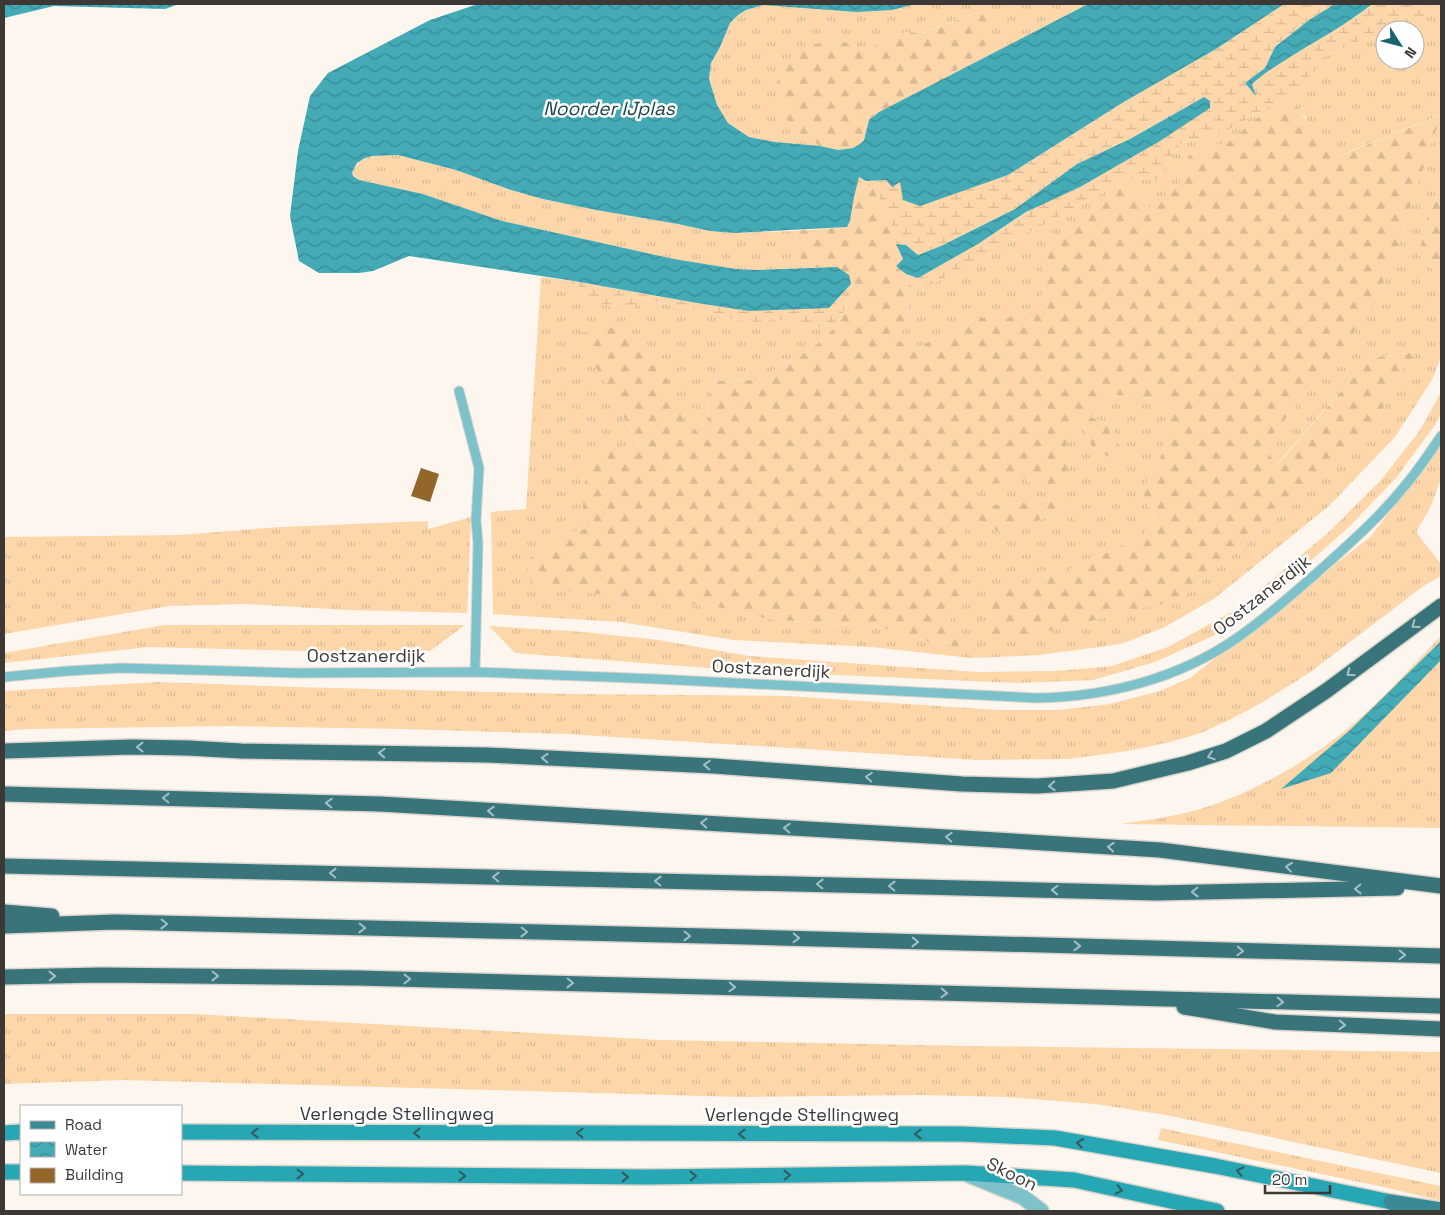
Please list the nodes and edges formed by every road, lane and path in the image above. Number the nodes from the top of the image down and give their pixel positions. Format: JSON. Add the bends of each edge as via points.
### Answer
{"nodes":[{"id":1,"x":459,"y":391,"type":"dead end"},
{"id":2,"x":1441,"y":436,"type":"edge"},
{"id":3,"x":1441,"y":606,"type":"edge"},
{"id":4,"x":475,"y":672,"type":"junction"},
{"id":5,"x":4,"y":677,"type":"edge"},
{"id":6,"x":4,"y":751,"type":"edge"},
{"id":7,"x":4,"y":794,"type":"edge"},
{"id":8,"x":4,"y":866,"type":"edge"},
{"id":9,"x":1441,"y":887,"type":"edge"},
{"id":10,"x":4,"y":912,"type":"edge"},
{"id":11,"x":115,"y":922,"type":"junction"},
{"id":12,"x":4,"y":926,"type":"edge"},
{"id":13,"x":1441,"y":956,"type":"edge"},
{"id":14,"x":4,"y":977,"type":"edge"},
{"id":15,"x":1126,"y":998,"type":"junction"},
{"id":16,"x":1441,"y":1006,"type":"edge"},
{"id":17,"x":1441,"y":1029,"type":"edge"},
{"id":18,"x":20,"y":1132,"type":"edge"},
{"id":19,"x":182,"y":1132,"type":"edge"},
{"id":20,"x":4,"y":1133,"type":"edge"},
{"id":21,"x":4,"y":1172,"type":"edge"},
{"id":22,"x":20,"y":1172,"type":"edge"},
{"id":23,"x":182,"y":1173,"type":"edge"},
{"id":24,"x":966,"y":1173,"type":"junction"},
{"id":25,"x":1391,"y":1202,"type":"junction"},
{"id":26,"x":1441,"y":1210,"type":"edge"},
{"id":27,"x":1040,"y":1211,"type":"edge"},
{"id":28,"x":1217,"y":1211,"type":"edge"},
{"id":29,"x":1415,"y":1211,"type":"edge"}],
"edges":[{"from":1,"to":4,"type":"lane","via":[[479,468]]},
{"from":2,"to":4,"type":"lane","name":"Oostzanerdijk","via":[[1379,516],[1274,610],[1212,653],[1132,686],[1062,698],[1036,698]]},
{"from":3,"to":6,"type":"highway","one_way":true,"via":[[1266,731],[1226,751],[1188,764],[1113,781],[1037,786],[962,784],[714,766],[487,755],[132,747]]},
{"from":4,"to":5,"type":"lane","name":"Oostzanerdijk","via":[[296,673],[121,668]]},
{"from":9,"to":7,"type":"highway","one_way":true,"via":[[1160,850],[380,804]]},
{"from":9,"to":8,"type":"highway","one_way":true,"via":[[1156,893]]},
{"from":10,"to":11,"type":"highway"},
{"from":11,"to":12,"type":"highway"},
{"from":11,"to":13,"type":"highway","one_way":true},
{"from":14,"to":15,"type":"highway","one_way":true,"via":[[358,978]]},
{"from":15,"to":16,"type":"highway","one_way":true},
{"from":15,"to":17,"type":"highway","one_way":true,"via":[[1275,1022]]},
{"from":18,"to":20,"type":"main road"},
{"from":25,"to":19,"type":"main road","name":"Verlengde Stellingweg","one_way":true,"via":[[1055,1138],[962,1134]]},
{"from":21,"to":22,"type":"main road"},
{"from":23,"to":24,"type":"main road","one_way":true,"via":[[591,1177]]},
{"from":24,"to":27,"type":"street","name":"Skoon","via":[[1024,1197]]},
{"from":24,"to":28,"type":"main road","one_way":true,"via":[[1074,1180]]},
{"from":25,"to":26,"type":"main road"},
{"from":25,"to":29,"type":"main road","name":"Verlengde Stellingweg"}]}
